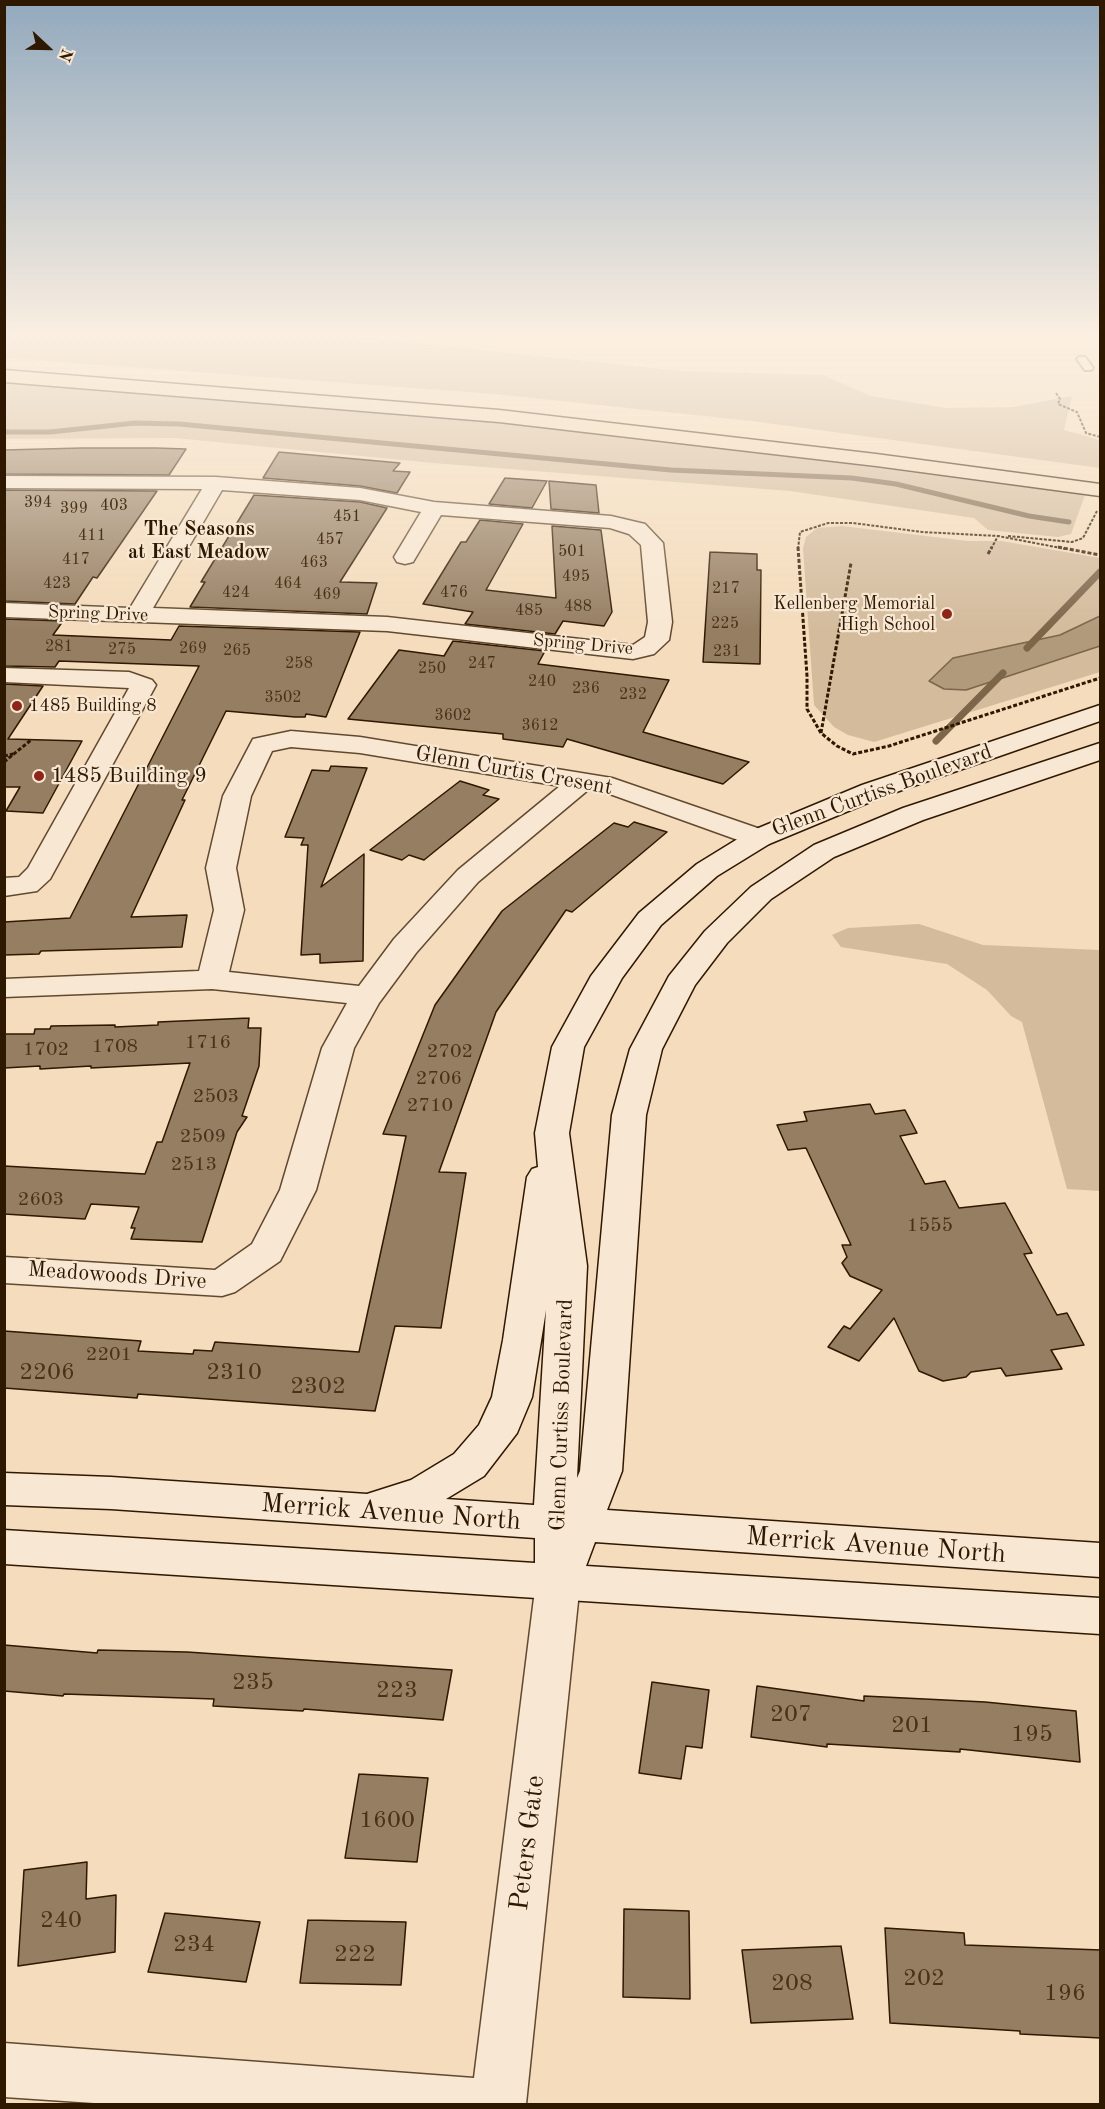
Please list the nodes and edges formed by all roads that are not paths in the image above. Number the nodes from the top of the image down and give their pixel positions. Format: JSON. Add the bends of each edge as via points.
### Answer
{"nodes":[{"id":1,"x":648,"y":433,"type":"edge"},
{"id":2,"x":774,"y":433,"type":"edge"},
{"id":3,"x":1101,"y":475,"type":"edge"},
{"id":4,"x":4,"y":482,"type":"edge"},
{"id":5,"x":216,"y":483,"type":"junction"},
{"id":6,"x":1101,"y":490,"type":"edge"},
{"id":7,"x":434,"y":508,"type":"junction"},
{"id":8,"x":405,"y":557,"type":"dead end"},
{"id":9,"x":4,"y":610,"type":"edge"},
{"id":10,"x":137,"y":615,"type":"junction"},
{"id":11,"x":4,"y":675,"type":"edge"},
{"id":12,"x":1101,"y":712,"type":"edge"},
{"id":13,"x":1101,"y":751,"type":"edge"},
{"id":14,"x":582,"y":781,"type":"junction"},
{"id":15,"x":759,"y":838,"type":"junction"},
{"id":16,"x":4,"y":887,"type":"edge"},
{"id":17,"x":212,"y":980,"type":"junction"},
{"id":18,"x":4,"y":988,"type":"edge"},
{"id":19,"x":368,"y":996,"type":"junction"},
{"id":20,"x":552,"y":1133,"type":"junction"},
{"id":21,"x":4,"y":1270,"type":"edge"},
{"id":22,"x":4,"y":1489,"type":"edge"},
{"id":23,"x":354,"y":1510,"type":"junction"},
{"id":24,"x":568,"y":1525,"type":"junction"},
{"id":25,"x":4,"y":1547,"type":"edge"},
{"id":26,"x":1101,"y":1560,"type":"edge"},
{"id":27,"x":558,"y":1582,"type":"junction"},
{"id":28,"x":1101,"y":1616,"type":"edge"},
{"id":29,"x":4,"y":2070,"type":"edge"},
{"id":30,"x":471,"y":2104,"type":"edge"},
{"id":31,"x":498,"y":2104,"type":"edge"}],
"edges":[{"from":1,"to":6,"type":"highway"},
{"from":2,"to":3,"type":"highway"},
{"from":4,"to":5,"type":"street","name":"Spring Drive"},
{"from":5,"to":7,"type":"street","name":"Spring Drive","via":[[360,494]]},
{"from":5,"to":10,"type":"street"},
{"from":7,"to":8,"type":"street"},
{"from":7,"to":10,"type":"street","name":"Spring Drive","via":[[611,522],[637,529],[652,543],[660,622],[657,640],[633,652],[387,624]]},
{"from":9,"to":10,"type":"street","name":"Spring Drive"},
{"from":11,"to":16,"type":"street","via":[[129,679],[143,685],[40,873],[27,885]]},
{"from":12,"to":15,"type":"street","name":"Glenn Curtiss Boulevard","via":[[872,791]]},
{"from":13,"to":24,"type":"street","name":"Glenn Curtiss Boulevard","via":[[913,814],[824,851],[761,893],[716,937],[680,983],[646,1049],[629,1114],[602,1471]]},
{"from":14,"to":15,"type":"street","name":"Glenn Curtis Cresent","via":[[612,786]]},
{"from":14,"to":17,"type":"street","name":"Glenn Curtis Cresent","via":[[360,746],[291,739],[262,745],[237,796],[221,868],[229,909]]},
{"from":14,"to":19,"type":"street","name":"Meadowoods Drive","via":[[468,876],[405,946]]},
{"from":15,"to":20,"type":"street","name":"Glenn Curtiss Boulevard","via":[[707,870],[650,919],[607,976],[568,1047]]},
{"from":17,"to":18,"type":"street"},
{"from":17,"to":19,"type":"street"},
{"from":19,"to":21,"type":"street","name":"Meadowoods Drive","via":[[338,1048],[298,1190],[267,1252],[222,1283]]},
{"from":20,"to":23,"type":"street","via":[[512,1397],[496,1433],[469,1465],[426,1491],[390,1504]]},
{"from":20,"to":24,"type":"street","name":"Glenn Curtiss Boulevard","via":[[568,1266],[555,1498]]},
{"from":22,"to":23,"type":"street","name":"Merrick Avenue North"},
{"from":23,"to":24,"type":"street","name":"Merrick Avenue North"},
{"from":24,"to":26,"type":"street","name":"Merrick Avenue North"},
{"from":24,"to":27,"type":"street","name":"Glenn Curtiss Boulevard"},
{"from":25,"to":27,"type":"street"},
{"from":27,"to":28,"type":"street"},
{"from":27,"to":31,"type":"street","name":"Peters Gate"},
{"from":29,"to":30,"type":"street"}]}
